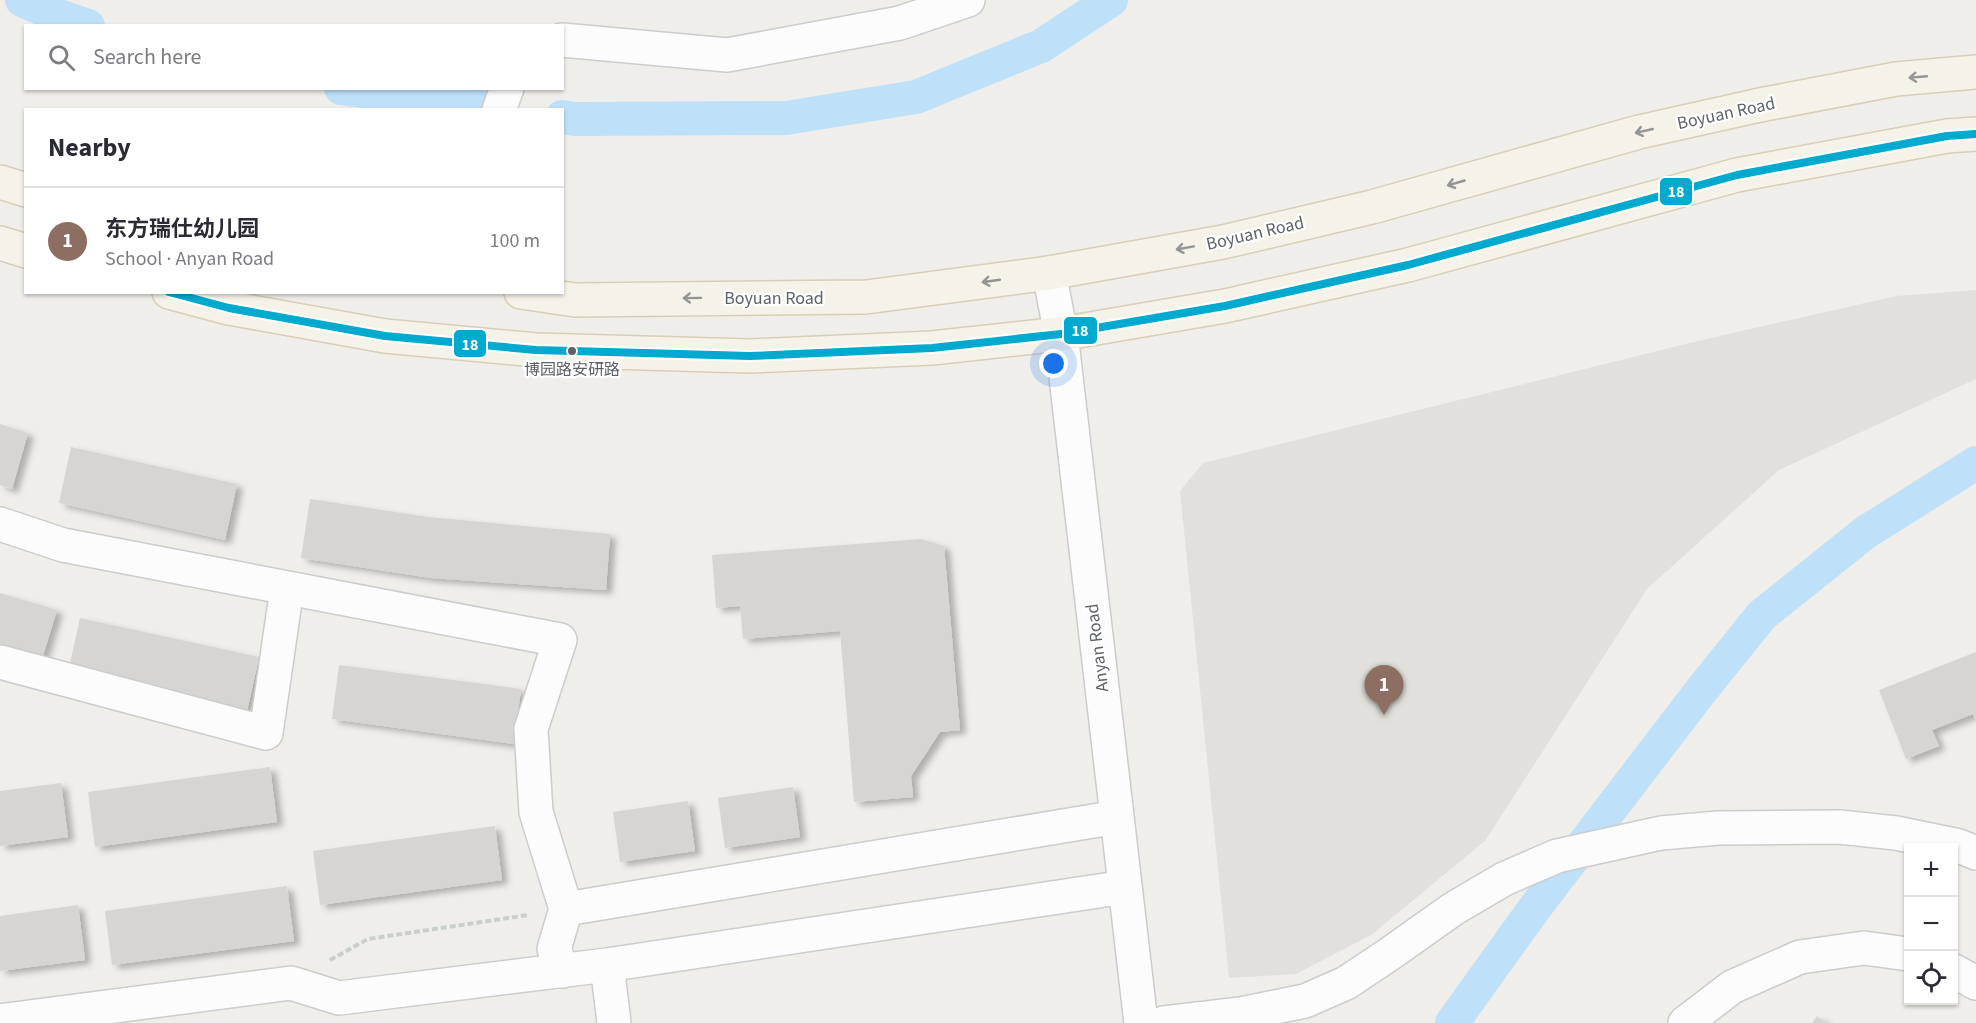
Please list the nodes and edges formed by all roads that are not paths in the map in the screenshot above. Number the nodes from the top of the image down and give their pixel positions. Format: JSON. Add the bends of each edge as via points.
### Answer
{"nodes":[{"id":1,"x":968,"y":0,"type":"edge"},
{"id":2,"x":564,"y":39,"type":"edge"},
{"id":3,"x":1976,"y":72,"type":"edge"},
{"id":4,"x":506,"y":90,"type":"edge"},
{"id":5,"x":500,"y":108,"type":"edge"},
{"id":6,"x":1976,"y":134,"type":"edge"},
{"id":7,"x":0,"y":182,"type":"edge"},
{"id":8,"x":24,"y":189,"type":"edge"},
{"id":9,"x":0,"y":243,"type":"edge"},
{"id":10,"x":24,"y":250,"type":"edge"},
{"id":11,"x":1049,"y":273,"type":"junction"},
{"id":12,"x":176,"y":294,"type":"edge"},
{"id":13,"x":534,"y":294,"type":"edge"},
{"id":14,"x":1060,"y":334,"type":"junction"},
{"id":15,"x":0,"y":524,"type":"edge"},
{"id":16,"x":287,"y":588,"type":"junction"},
{"id":17,"x":0,"y":662,"type":"edge"},
{"id":18,"x":1117,"y":817,"type":"junction"},
{"id":19,"x":1976,"y":853,"type":"edge"},
{"id":20,"x":1125,"y":887,"type":"junction"},
{"id":21,"x":566,"y":909,"type":"junction"},
{"id":22,"x":1904,"y":953,"type":"edge"},
{"id":23,"x":607,"y":965,"type":"junction"},
{"id":24,"x":563,"y":971,"type":"junction"},
{"id":25,"x":1958,"y":973,"type":"edge"},
{"id":26,"x":1976,"y":984,"type":"edge"},
{"id":27,"x":0,"y":1021,"type":"edge"},
{"id":28,"x":614,"y":1023,"type":"edge"},
{"id":29,"x":1141,"y":1023,"type":"edge"},
{"id":30,"x":1164,"y":1023,"type":"edge"},
{"id":31,"x":1685,"y":1023,"type":"edge"}],
"edges":[{"from":1,"to":2,"type":"street","via":[[900,23],[727,55]]},
{"from":3,"to":11,"type":"main road","name":"Boyuan Road","one_way":true,"via":[[1896,79],[1749,108],[1639,132],[1372,207],[1223,242]]},
{"from":4,"to":5,"type":"street"},
{"from":6,"to":14,"type":"main road","via":[[1737,175],[1407,265],[1225,306]]},
{"from":7,"to":8,"type":"main road"},
{"from":9,"to":10,"type":"main road"},
{"from":11,"to":13,"type":"main road","name":"Boyuan Road","one_way":true,"via":[[866,297],[575,300]]},
{"from":11,"to":14,"type":"street","name":"Anyan Road"},
{"from":12,"to":14,"type":"main road","via":[[229,308],[385,336],[536,350],[750,356],[932,348]]},
{"from":14,"to":18,"type":"street","name":"Anyan Road"},
{"from":15,"to":16,"type":"street","via":[[63,545]]},
{"from":16,"to":17,"type":"street","via":[[266,733]]},
{"from":16,"to":21,"type":"street","via":[[560,640],[531,729],[536,812]]},
{"from":18,"to":20,"type":"street","name":"Anyan Road"},
{"from":18,"to":21,"type":"street"},
{"from":19,"to":30,"type":"street","via":[[1896,833],[1839,827],[1718,828],[1661,833],[1557,856],[1504,879],[1346,983],[1305,1001]]},
{"from":20,"to":23,"type":"street"},
{"from":20,"to":29,"type":"street","name":"Anyan Road"},
{"from":21,"to":24,"type":"street","via":[[554,949]]},
{"from":22,"to":31,"type":"street","via":[[1864,948],[1800,957],[1732,987]]},
{"from":23,"to":24,"type":"street"},
{"from":23,"to":28,"type":"street"},
{"from":24,"to":27,"type":"street","via":[[339,998],[291,983]]},
{"from":25,"to":26,"type":"street"}]}
